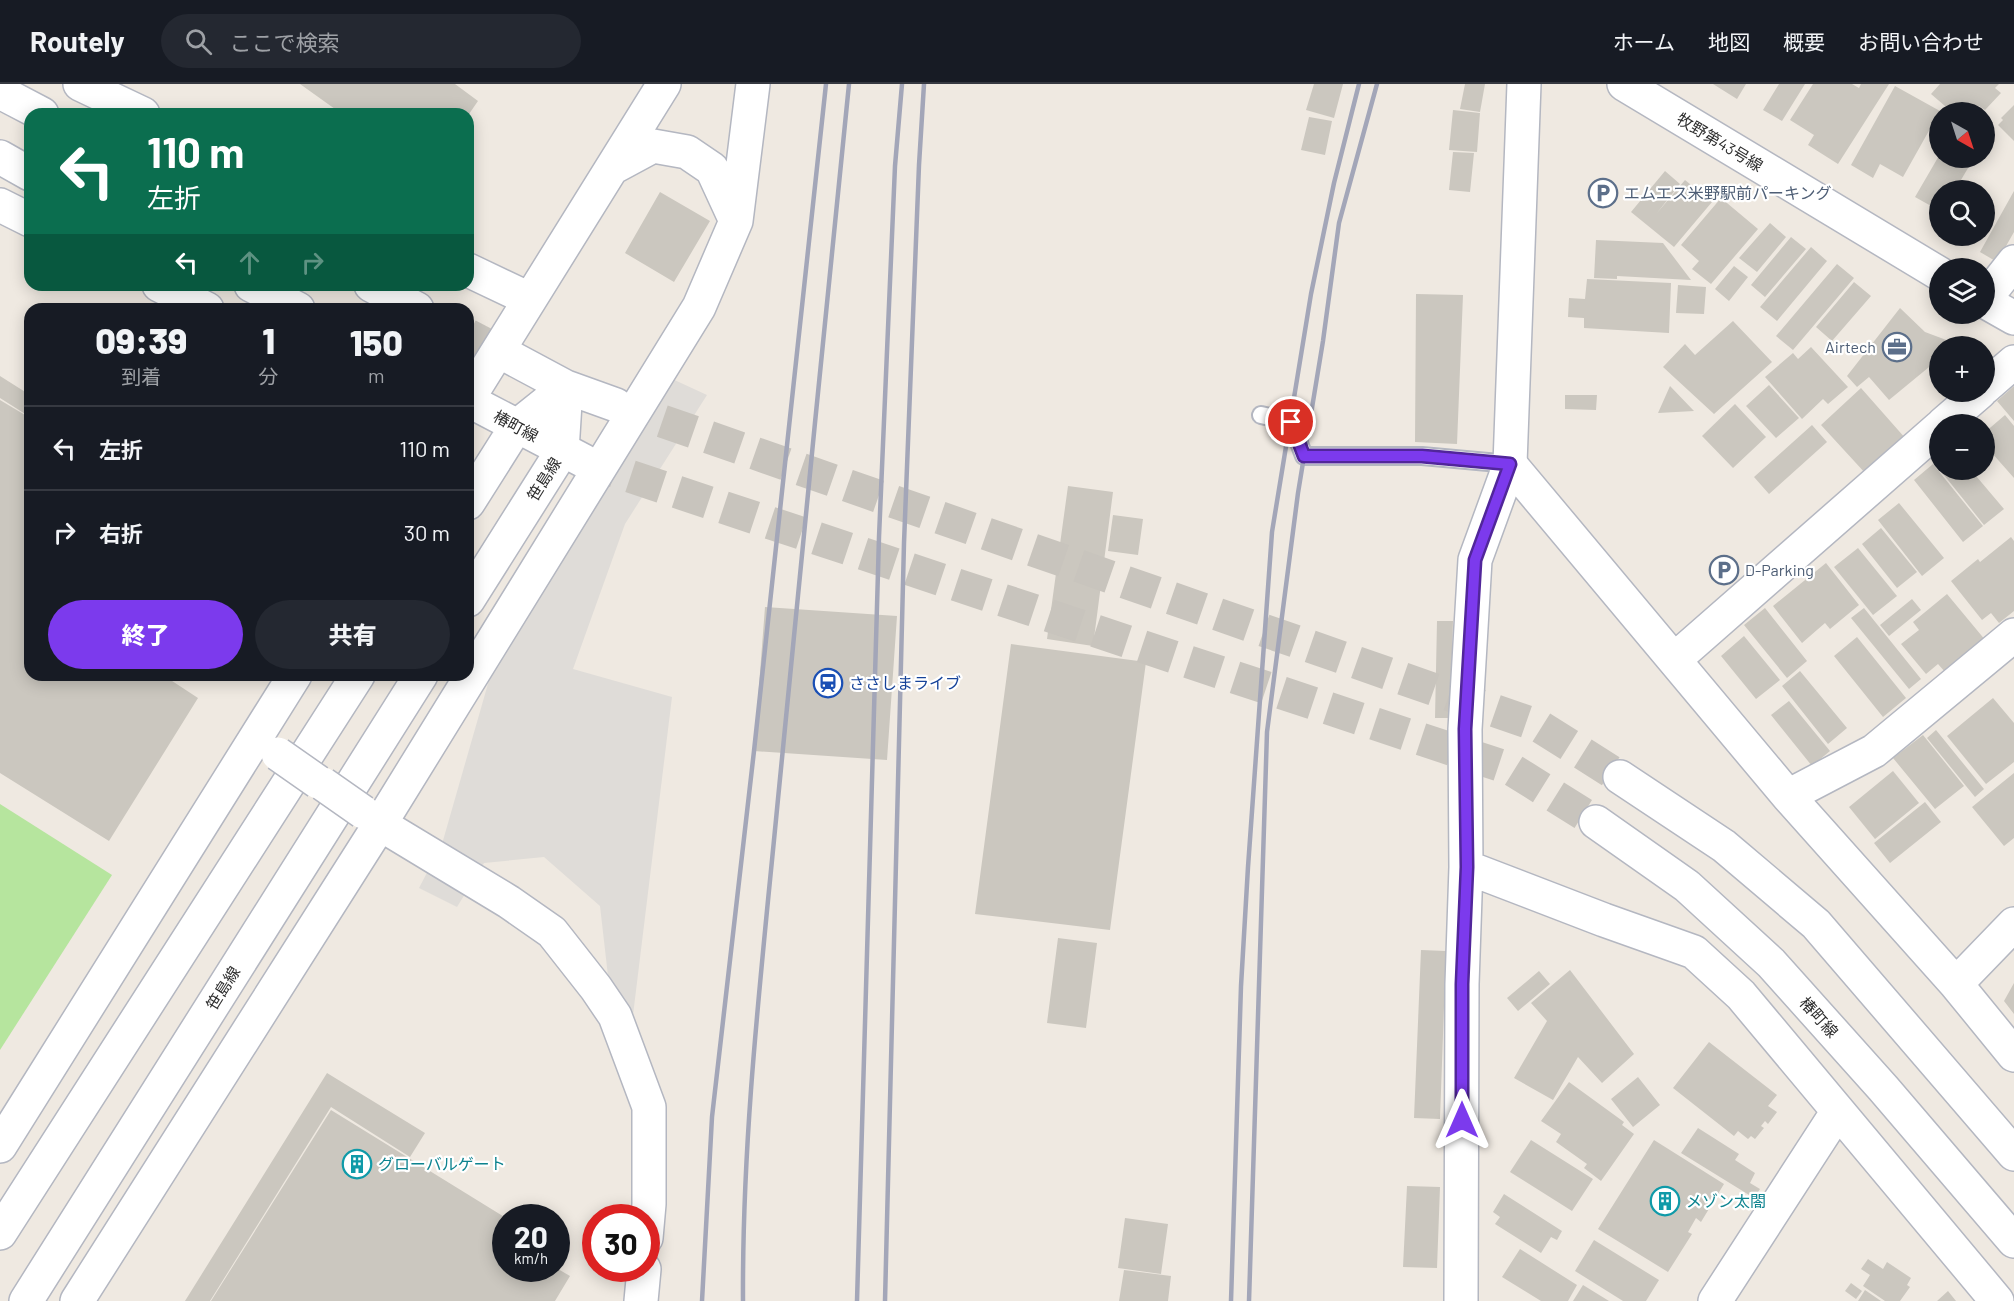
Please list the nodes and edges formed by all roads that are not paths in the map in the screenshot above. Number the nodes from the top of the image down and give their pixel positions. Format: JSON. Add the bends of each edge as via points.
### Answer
{"nodes":[{"id":1,"x":80,"y":84,"type":"edge"},
{"id":2,"x":664,"y":84,"type":"edge"},
{"id":3,"x":753,"y":84,"type":"edge"},
{"id":4,"x":1524,"y":84,"type":"edge"},
{"id":5,"x":1624,"y":84,"type":"edge"},
{"id":6,"x":0,"y":92,"type":"edge"},
{"id":7,"x":31,"y":108,"type":"edge"},
{"id":8,"x":130,"y":108,"type":"edge"},
{"id":9,"x":0,"y":157,"type":"edge"},
{"id":10,"x":612,"y":168,"type":"junction"},
{"id":11,"x":24,"y":171,"type":"edge"},
{"id":12,"x":0,"y":205,"type":"edge"},
{"id":13,"x":24,"y":217,"type":"edge"},
{"id":14,"x":736,"y":221,"type":"junction"},
{"id":15,"x":2014,"y":262,"type":"edge"},
{"id":16,"x":1929,"y":267,"type":"edge"},
{"id":17,"x":474,"y":273,"type":"edge"},
{"id":18,"x":1995,"y":287,"type":"edge"},
{"id":19,"x":171,"y":291,"type":"edge"},
{"id":20,"x":262,"y":291,"type":"edge"},
{"id":21,"x":382,"y":291,"type":"edge"},
{"id":22,"x":529,"y":299,"type":"junction"},
{"id":23,"x":195,"y":303,"type":"edge"},
{"id":24,"x":286,"y":303,"type":"edge"},
{"id":25,"x":406,"y":303,"type":"edge"},
{"id":26,"x":1995,"y":307,"type":"edge"},
{"id":27,"x":2014,"y":318,"type":"edge"},
{"id":28,"x":510,"y":357,"type":"tunnel mouth"},
{"id":29,"x":2014,"y":362,"type":"edge"},
{"id":30,"x":1995,"y":378,"type":"edge"},
{"id":31,"x":566,"y":387,"type":"junction"},
{"id":32,"x":1969,"y":402,"type":"edge"},
{"id":33,"x":474,"y":403,"type":"edge"},
{"id":34,"x":616,"y":405,"type":"tunnel mouth"},
{"id":35,"x":1261,"y":414,"type":"dead end"},
{"id":36,"x":1955,"y":414,"type":"edge"},
{"id":37,"x":516,"y":427,"type":"junction"},
{"id":38,"x":1929,"y":437,"type":"edge"},
{"id":39,"x":573,"y":456,"type":"junction"},
{"id":40,"x":1510,"y":464,"type":"junction"},
{"id":41,"x":474,"y":494,"type":"edge"},
{"id":42,"x":474,"y":592,"type":"edge"},
{"id":43,"x":2014,"y":635,"type":"edge"},
{"id":44,"x":474,"y":659,"type":"edge"},
{"id":45,"x":1674,"y":660,"type":"junction"},
{"id":46,"x":293,"y":681,"type":"edge"},
{"id":47,"x":354,"y":681,"type":"edge"},
{"id":48,"x":417,"y":681,"type":"edge"},
{"id":49,"x":460,"y":681,"type":"edge"},
{"id":50,"x":267,"y":746,"type":"junction"},
{"id":51,"x":1620,"y":777,"type":"tunnel mouth"},
{"id":52,"x":1788,"y":796,"type":"junction"},
{"id":53,"x":372,"y":818,"type":"junction"},
{"id":54,"x":1596,"y":822,"type":"tunnel mouth"},
{"id":55,"x":1467,"y":867,"type":"junction"},
{"id":56,"x":2014,"y":924,"type":"edge"},
{"id":57,"x":1956,"y":984,"type":"junction"},
{"id":58,"x":2014,"y":1054,"type":"edge"},
{"id":59,"x":1838,"y":1111,"type":"junction"},
{"id":60,"x":0,"y":1146,"type":"edge"},
{"id":61,"x":2014,"y":1154,"type":"edge"},
{"id":62,"x":650,"y":1204,"type":"edge"},
{"id":63,"x":0,"y":1233,"type":"edge"},
{"id":64,"x":2014,"y":1241,"type":"edge"},
{"id":65,"x":643,"y":1282,"type":"edge"},
{"id":66,"x":26,"y":1301,"type":"edge"},
{"id":67,"x":77,"y":1301,"type":"edge"},
{"id":68,"x":641,"y":1301,"type":"edge"},
{"id":69,"x":1461,"y":1301,"type":"edge"},
{"id":70,"x":1715,"y":1301,"type":"edge"},
{"id":71,"x":1997,"y":1301,"type":"edge"}],
"edges":[{"from":1,"to":8,"type":"street"},
{"from":2,"to":10,"type":"street"},
{"from":3,"to":14,"type":"street"},
{"from":4,"to":40,"type":"street"},
{"from":5,"to":16,"type":"street","name":"牧野第43号線"},
{"from":6,"to":7,"type":"street"},
{"from":9,"to":11,"type":"street"},
{"from":10,"to":14,"type":"street","via":[[653,146],[687,152],[712,169]]},
{"from":10,"to":22,"type":"street"},
{"from":12,"to":13,"type":"street"},
{"from":14,"to":44,"type":"street","via":[[699,307]]},
{"from":15,"to":18,"type":"street"},
{"from":17,"to":22,"type":"street"},
{"from":19,"to":23,"type":"street"},
{"from":20,"to":24,"type":"street"},
{"from":21,"to":25,"type":"street"},
{"from":22,"to":33,"type":"street"},
{"from":26,"to":27,"type":"street"},
{"from":28,"to":31,"type":"street"},
{"from":29,"to":30,"type":"street"},
{"from":31,"to":34,"type":"street"},
{"from":31,"to":37,"type":"street"},
{"from":31,"to":39,"type":"street","name":"笹島線"},
{"from":32,"to":36,"type":"street"},
{"from":33,"to":37,"type":"street","name":"椿町線"},
{"from":35,"to":40,"type":"lane","via":[[1291,422],[1304,456],[1422,456]]},
{"from":37,"to":39,"type":"street","name":"椿町線"},
{"from":37,"to":41,"type":"street"},
{"from":38,"to":45,"type":"street"},
{"from":39,"to":42,"type":"street","name":"笹島線"},
{"from":40,"to":45,"type":"street"},
{"from":40,"to":55,"type":"street","via":[[1475,560],[1465,729]]},
{"from":43,"to":52,"type":"street","via":[[1874,751]]},
{"from":45,"to":52,"type":"street"},
{"from":46,"to":50,"type":"street"},
{"from":47,"to":63,"type":"street"},
{"from":48,"to":66,"type":"street","name":"笹島線"},
{"from":49,"to":53,"type":"street"},
{"from":50,"to":53,"type":"street","bridge":true},
{"from":50,"to":60,"type":"street"},
{"from":51,"to":61,"type":"street","via":[[1724,846],[1816,924]]},
{"from":52,"to":57,"type":"street"},
{"from":53,"to":62,"type":"street","via":[[552,932],[596,988],[615,1016],[649,1107]]},
{"from":53,"to":67,"type":"street"},
{"from":54,"to":64,"type":"street","name":"椿町線","via":[[1687,886],[1771,963]]},
{"from":55,"to":59,"type":"street","via":[[1694,952],[1741,995]]},
{"from":55,"to":69,"type":"street","via":[[1462,984]]},
{"from":56,"to":57,"type":"street"},
{"from":57,"to":58,"type":"street"},
{"from":59,"to":70,"type":"street"},
{"from":59,"to":71,"type":"street"},
{"from":65,"to":68,"type":"street"}]}
